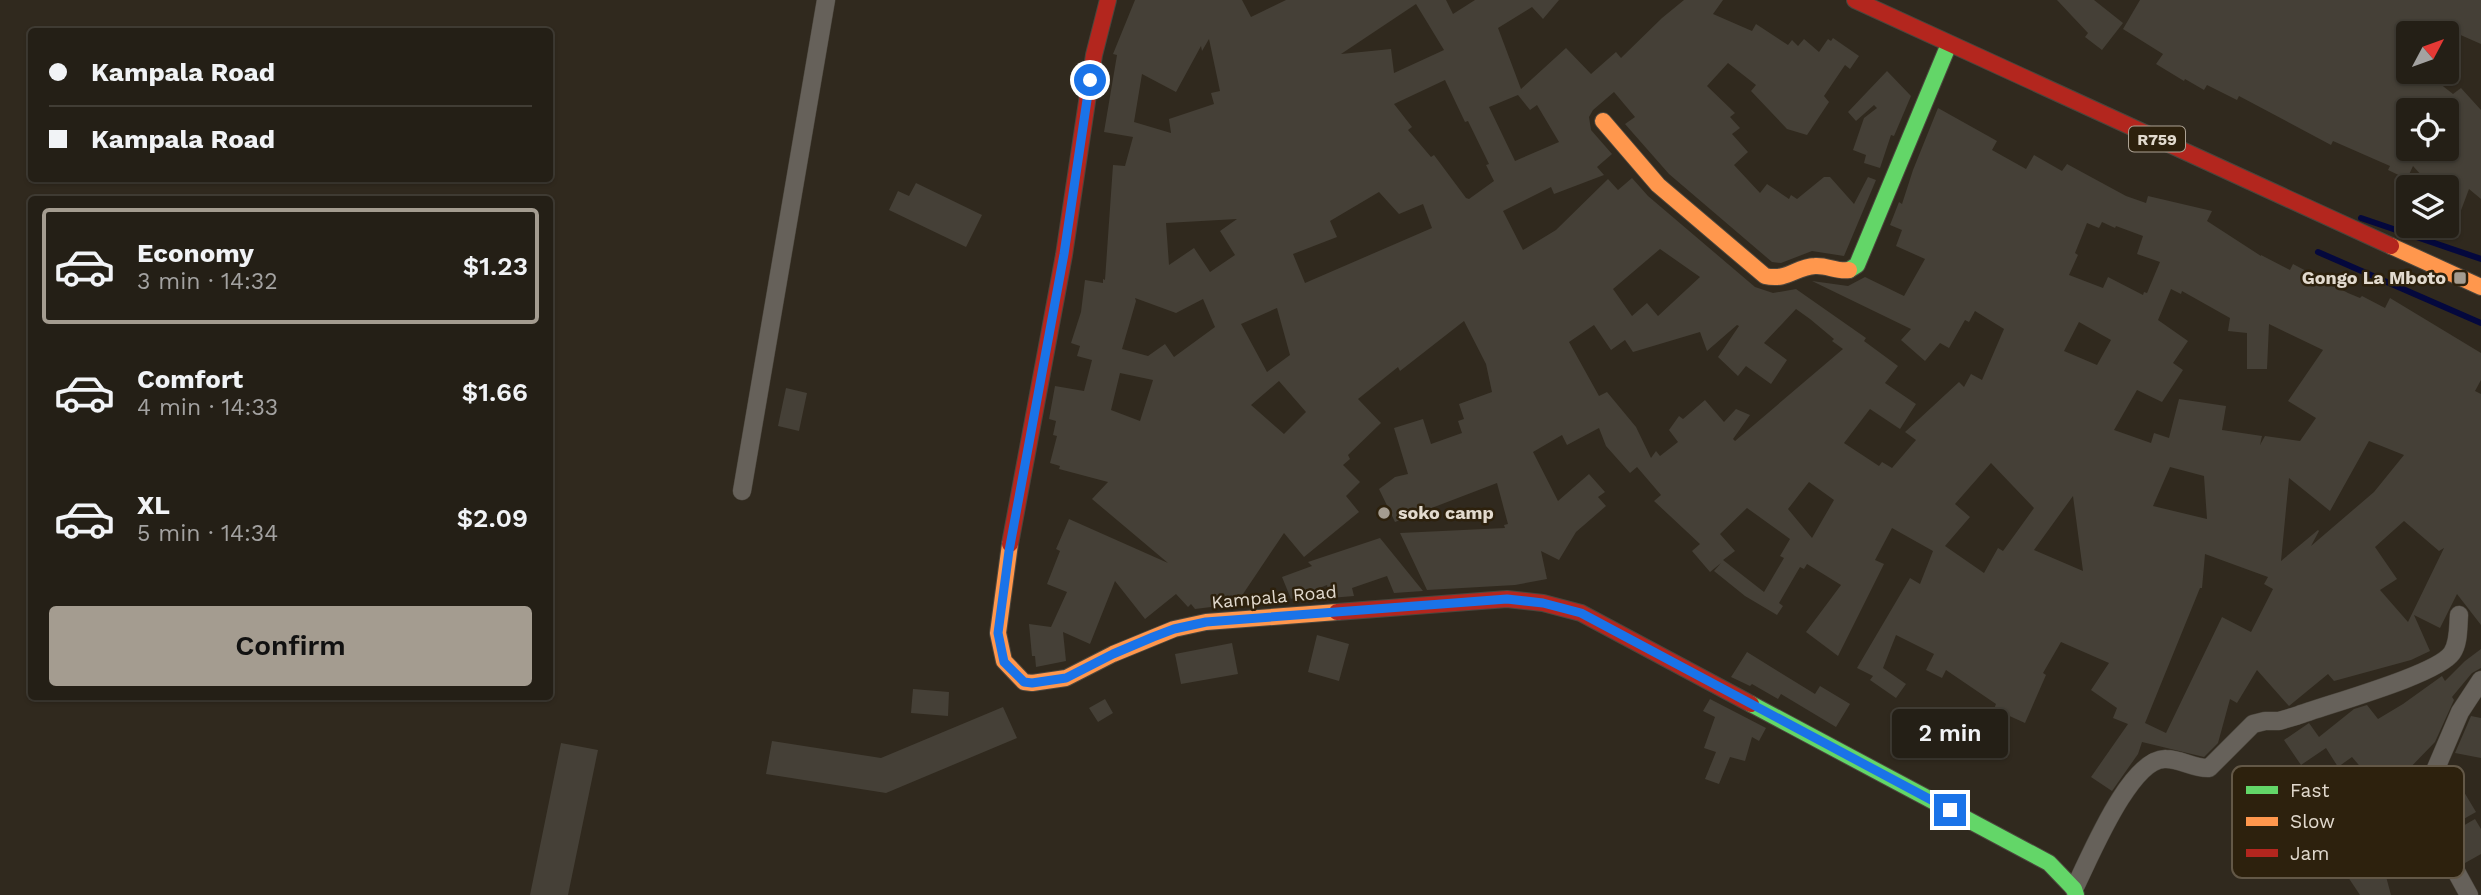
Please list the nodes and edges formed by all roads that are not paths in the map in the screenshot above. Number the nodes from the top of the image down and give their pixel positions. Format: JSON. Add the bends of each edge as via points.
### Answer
{"nodes":[{"id":1,"x":826,"y":0,"type":"edge"},
{"id":2,"x":1108,"y":0,"type":"edge"},
{"id":3,"x":1855,"y":0,"type":"edge"},
{"id":4,"x":1950,"y":44,"type":"junction"},
{"id":5,"x":1603,"y":121,"type":"dead end"},
{"id":6,"x":2481,"y":287,"type":"edge"},
{"id":7,"x":742,"y":491,"type":"dead end"},
{"id":8,"x":2459,"y":615,"type":"dead end"},
{"id":9,"x":2481,"y":680,"type":"edge"},
{"id":10,"x":2437,"y":766,"type":"edge"},
{"id":11,"x":2460,"y":878,"type":"edge"},
{"id":12,"x":2075,"y":892,"type":"edge"},
{"id":13,"x":2469,"y":895,"type":"edge"}],
"edges":[{"from":1,"to":7,"type":"street"},
{"from":2,"to":12,"type":"street","name":"Kampala Road","via":[[1094,55],[1064,254],[1009,551],[998,633],[1004,662],[1015,674],[1032,683],[1066,678],[1174,629],[1206,622],[1507,599],[1543,603],[1581,613],[2049,863]]},
{"from":3,"to":4,"type":"street","number":"R759"},
{"from":4,"to":5,"type":"street","via":[[1857,265],[1843,273],[1812,266],[1777,280],[1765,276],[1658,185]]},
{"from":4,"to":6,"type":"street","number":"R759"},
{"from":8,"to":12,"type":"street","via":[[2452,653],[2432,669],[2279,722],[2253,724],[2209,768],[2166,758],[2151,762],[2106,820]]},
{"from":9,"to":10,"type":"street","via":[[2460,712]]},
{"from":11,"to":13,"type":"street"}]}
